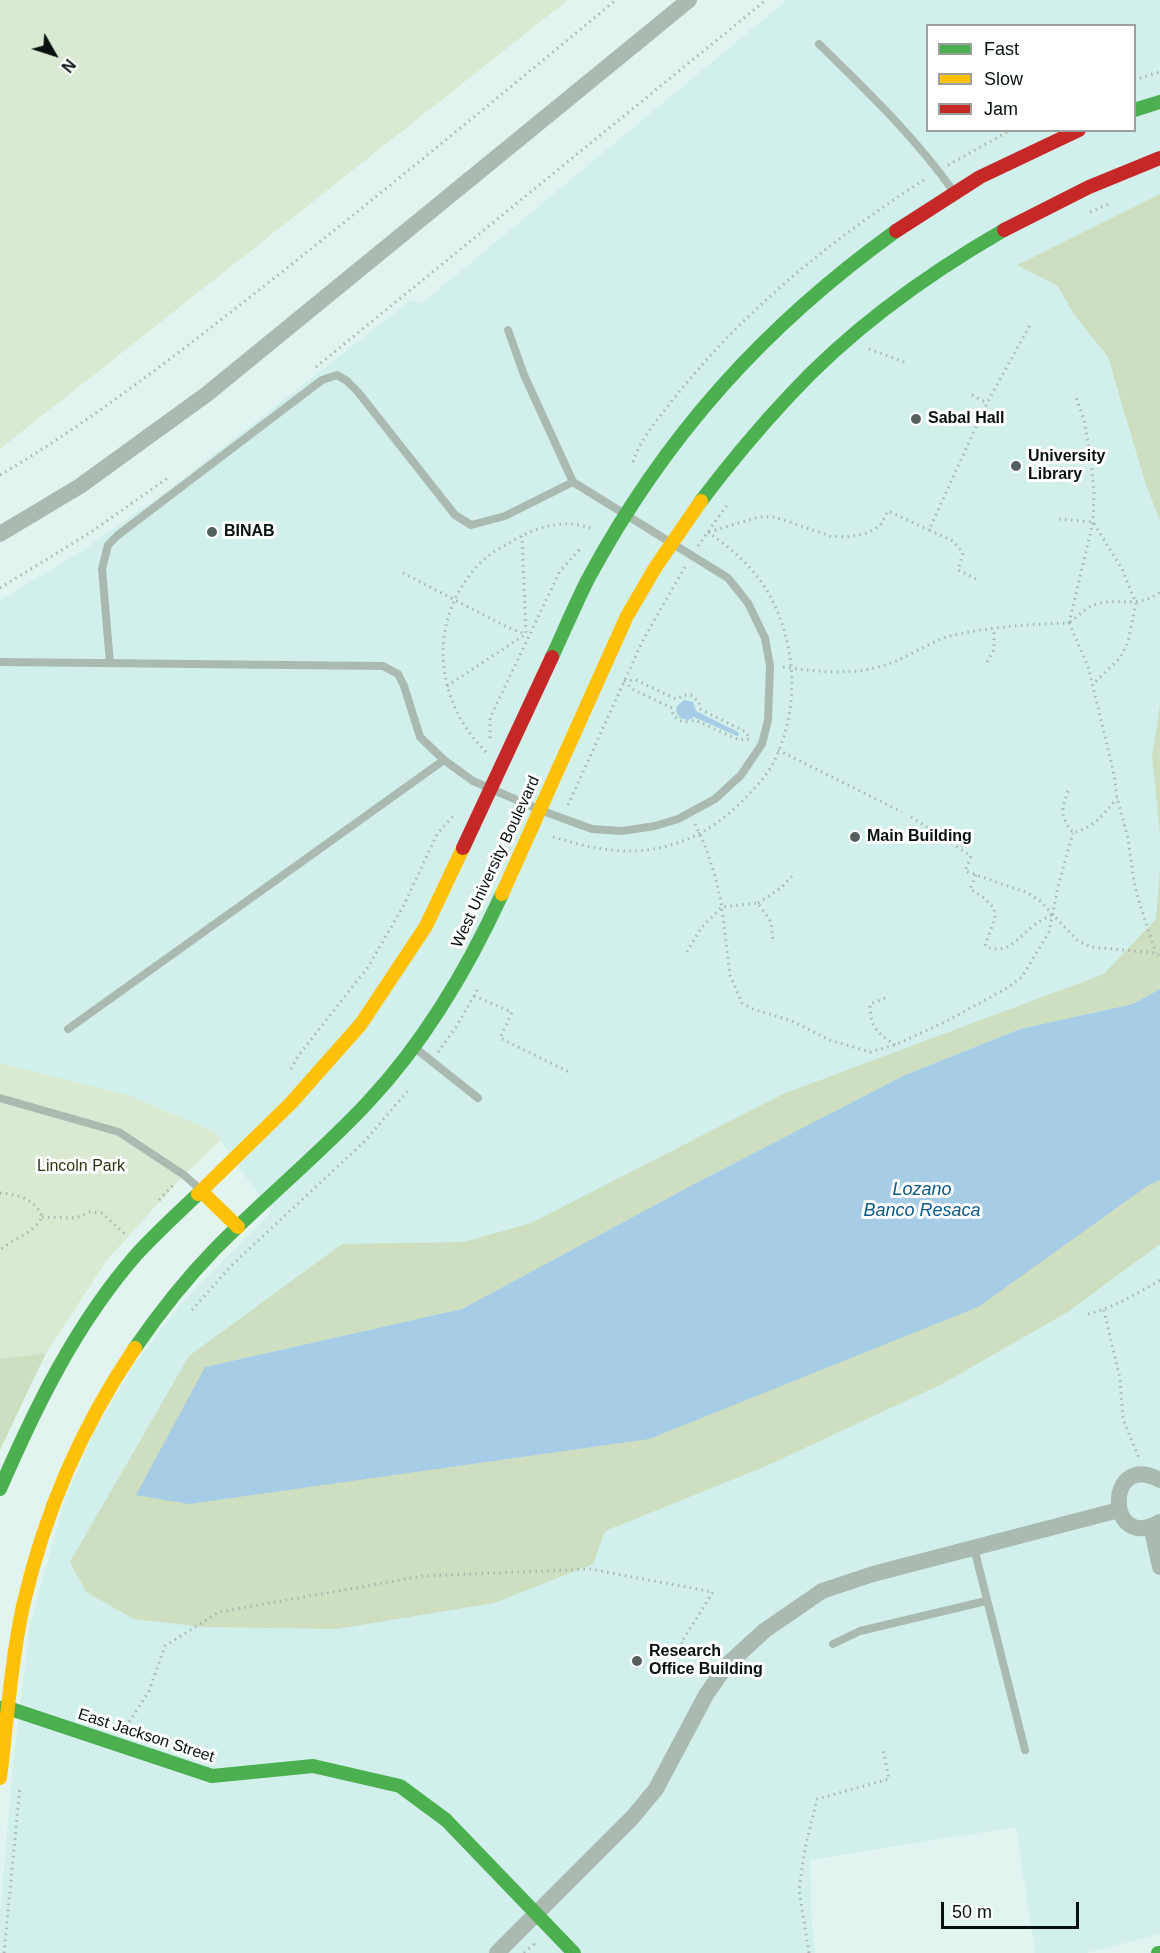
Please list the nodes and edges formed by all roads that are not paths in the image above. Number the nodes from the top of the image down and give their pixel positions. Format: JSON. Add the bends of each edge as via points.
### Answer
{"nodes":[{"id":1,"x":689,"y":0,"type":"edge"},
{"id":2,"x":819,"y":44,"type":"dead end"},
{"id":3,"x":1160,"y":102,"type":"edge"},
{"id":4,"x":1136,"y":109,"type":"edge"},
{"id":5,"x":1075,"y":132,"type":"edge"},
{"id":6,"x":1160,"y":158,"type":"edge"},
{"id":7,"x":955,"y":193,"type":"junction"},
{"id":8,"x":508,"y":330,"type":"dead end"},
{"id":9,"x":573,"y":482,"type":"junction"},
{"id":10,"x":626,"y":514,"type":"junction"},
{"id":11,"x":0,"y":534,"type":"edge"},
{"id":12,"x":670,"y":543,"type":"junction"},
{"id":13,"x":0,"y":662,"type":"edge"},
{"id":14,"x":110,"y":663,"type":"junction"},
{"id":15,"x":444,"y":760,"type":"junction"},
{"id":16,"x":490,"y":789,"type":"junction"},
{"id":17,"x":540,"y":810,"type":"junction"},
{"id":18,"x":68,"y":1029,"type":"dead end"},
{"id":19,"x":413,"y":1047,"type":"junction"},
{"id":20,"x":0,"y":1098,"type":"edge"},
{"id":21,"x":478,"y":1098,"type":"dead end"},
{"id":22,"x":201,"y":1191,"type":"junction"},
{"id":23,"x":238,"y":1227,"type":"junction"},
{"id":24,"x":1160,"y":1480,"type":"edge"},
{"id":25,"x":0,"y":1490,"type":"edge"},
{"id":26,"x":1119,"y":1510,"type":"junction"},
{"id":27,"x":1156,"y":1524,"type":"edge"},
{"id":28,"x":974,"y":1548,"type":"junction"},
{"id":29,"x":1160,"y":1567,"type":"edge"},
{"id":30,"x":986,"y":1600,"type":"junction"},
{"id":31,"x":833,"y":1644,"type":"dead end"},
{"id":32,"x":4,"y":1708,"type":"edge"},
{"id":33,"x":1025,"y":1750,"type":"dead end"},
{"id":34,"x":0,"y":1778,"type":"edge"},
{"id":35,"x":537,"y":1915,"type":"junction"},
{"id":36,"x":497,"y":1953,"type":"edge"},
{"id":37,"x":574,"y":1953,"type":"edge"}],
"edges":[{"from":1,"to":11,"type":"street","via":[[207,394],[80,486]]},
{"from":2,"to":7,"type":"lane","via":[[924,151]]},
{"from":3,"to":4,"type":"main road"},
{"from":5,"to":7,"type":"main road"},
{"from":6,"to":12,"type":"main road","name":"West University Boulevard","via":[[1110,176],[1015,222],[960,254],[883,309],[816,367],[767,417]]},
{"from":7,"to":10,"type":"main road","via":[[847,266],[755,350],[702,407]]},
{"from":8,"to":9,"type":"lane"},
{"from":9,"to":10,"type":"lane"},
{"from":9,"to":14,"type":"lane","via":[[505,516],[471,525],[455,515],[347,381],[337,375],[322,380],[108,545],[102,569]]},
{"from":10,"to":12,"type":"lane"},
{"from":10,"to":16,"type":"main road","via":[[588,580]]},
{"from":12,"to":17,"type":"main road","name":"West University Boulevard","via":[[633,604]]},
{"from":12,"to":17,"type":"lane","via":[[728,578],[748,603],[765,638],[770,666],[768,720],[762,744],[741,775],[715,799],[692,813],[655,826],[622,831],[592,829]]},
{"from":13,"to":14,"type":"lane"},
{"from":14,"to":15,"type":"lane","via":[[383,666],[398,674],[420,737]]},
{"from":15,"to":16,"type":"lane","via":[[473,782]]},
{"from":15,"to":18,"type":"lane"},
{"from":16,"to":17,"type":"lane"},
{"from":16,"to":22,"type":"main road","via":[[426,926],[361,1024],[291,1103]]},
{"from":17,"to":19,"type":"main road","name":"West University Boulevard","via":[[482,936]]},
{"from":19,"to":21,"type":"lane"},
{"from":19,"to":23,"type":"main road","name":"West University Boulevard","via":[[380,1090]]},
{"from":20,"to":22,"type":"lane","via":[[118,1132],[184,1175]]},
{"from":22,"to":23,"type":"main road"},
{"from":22,"to":25,"type":"main road","via":[[136,1255],[92,1312],[32,1417]]},
{"from":23,"to":32,"type":"main road","name":"West University Boulevard","via":[[165,1305],[92,1416],[44,1529],[23,1607]]},
{"from":24,"to":26,"type":"street","via":[[1144,1475],[1129,1480],[1119,1493]]},
{"from":26,"to":27,"type":"street","via":[[1132,1524]]},
{"from":26,"to":28,"type":"street"},
{"from":27,"to":29,"type":"street"},
{"from":28,"to":30,"type":"lane"},
{"from":28,"to":35,"type":"street","via":[[822,1591],[764,1631],[726,1666],[706,1695],[656,1789]]},
{"from":30,"to":31,"type":"lane","via":[[860,1631]]},
{"from":30,"to":33,"type":"lane"},
{"from":32,"to":34,"type":"main road","name":"West University Boulevard"},
{"from":32,"to":35,"type":"main road","name":"East Jackson Street","via":[[212,1776],[313,1766],[400,1786],[446,1820]]},
{"from":35,"to":36,"type":"street"},
{"from":35,"to":37,"type":"main road","name":"East Jackson Street"}]}
